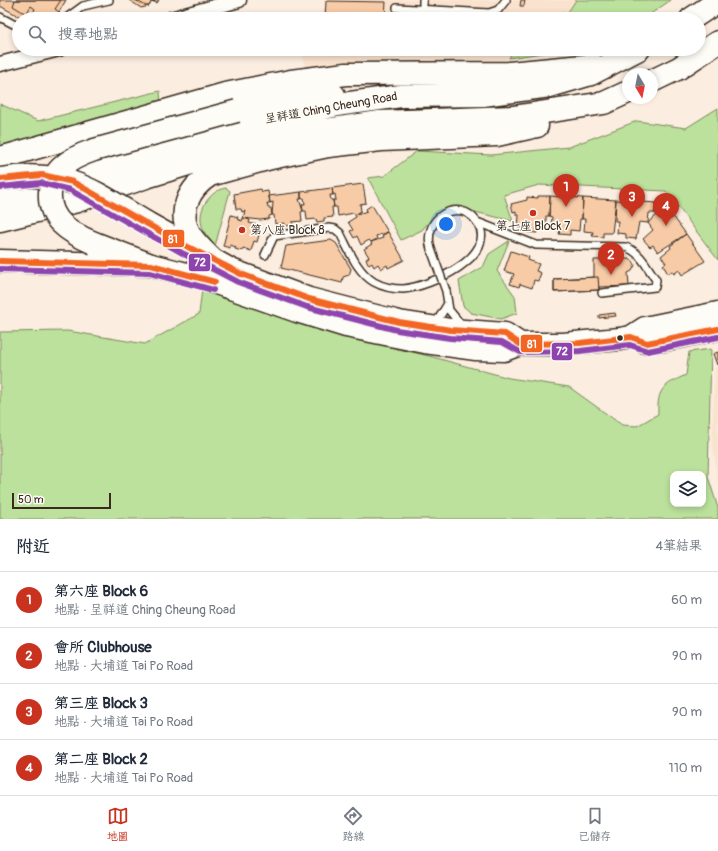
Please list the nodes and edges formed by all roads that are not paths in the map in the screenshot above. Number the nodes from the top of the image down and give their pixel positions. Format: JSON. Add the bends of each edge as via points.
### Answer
{"nodes":[{"id":1,"x":109,"y":0,"type":"edge"},
{"id":2,"x":239,"y":0,"type":"edge"},
{"id":3,"x":423,"y":0,"type":"edge"},
{"id":4,"x":506,"y":0,"type":"edge"},
{"id":5,"x":718,"y":1,"type":"edge"},
{"id":6,"x":397,"y":8,"type":"dead end"},
{"id":7,"x":423,"y":10,"type":"junction"},
{"id":8,"x":75,"y":12,"type":"edge"},
{"id":9,"x":196,"y":12,"type":"edge"},
{"id":10,"x":467,"y":12,"type":"edge"},
{"id":11,"x":492,"y":12,"type":"edge"},
{"id":12,"x":702,"y":12,"type":"edge"},
{"id":13,"x":0,"y":17,"type":"edge"},
{"id":14,"x":12,"y":23,"type":"edge"},
{"id":15,"x":718,"y":42,"type":"edge"},
{"id":16,"x":706,"y":50,"type":"edge"},
{"id":17,"x":31,"y":56,"type":"edge"},
{"id":18,"x":625,"y":56,"type":"edge"},
{"id":19,"x":697,"y":56,"type":"edge"},
{"id":20,"x":0,"y":64,"type":"edge"},
{"id":21,"x":608,"y":64,"type":"junction"},
{"id":22,"x":658,"y":78,"type":"edge"},
{"id":23,"x":622,"y":95,"type":"edge"},
{"id":24,"x":401,"y":96,"type":"junction"},
{"id":25,"x":604,"y":103,"type":"junction"},
{"id":26,"x":0,"y":158,"type":"edge"},
{"id":27,"x":0,"y":179,"type":"edge"},
{"id":28,"x":0,"y":198,"type":"edge"},
{"id":29,"x":0,"y":220,"type":"edge"},
{"id":30,"x":477,"y":222,"type":"junction"},
{"id":31,"x":265,"y":255,"type":"dead end"},
{"id":32,"x":212,"y":259,"type":"junction"},
{"id":33,"x":0,"y":261,"type":"edge"},
{"id":34,"x":151,"y":265,"type":"junction"},
{"id":35,"x":238,"y":282,"type":"junction"},
{"id":36,"x":602,"y":293,"type":"dead end"},
{"id":37,"x":447,"y":305,"type":"junction"},
{"id":38,"x":718,"y":313,"type":"edge"},
{"id":39,"x":426,"y":326,"type":"junction"},
{"id":40,"x":473,"y":332,"type":"junction"},
{"id":41,"x":713,"y":335,"type":"edge"},
{"id":42,"x":631,"y":337,"type":"junction"},
{"id":43,"x":520,"y":344,"type":"junction"}],
"edges":[{"from":1,"to":8,"type":"lane","via":[[83,6]]},
{"from":2,"to":9,"type":"street"},
{"from":3,"to":7,"type":"lane"},
{"from":4,"to":11,"type":"lane","via":[[498,10]]},
{"from":5,"to":12,"type":"main road"},
{"from":6,"to":7,"type":"lane"},
{"from":7,"to":10,"type":"lane"},
{"from":13,"to":14,"type":"lane"},
{"from":15,"to":16,"type":"main road"},
{"from":17,"to":20,"type":"street"},
{"from":18,"to":21,"type":"main road","name":"呈祥道 Ching Cheung Road"},
{"from":19,"to":22,"type":"main road"},
{"from":21,"to":24,"type":"main road","name":"呈祥道 Ching Cheung Road","via":[[591,74],[570,81],[530,90],[484,95]]},
{"from":21,"to":26,"type":"main road","via":[[509,73],[373,73],[320,76],[225,94]]},
{"from":23,"to":25,"type":"main road","name":"呈祥道 Ching Cheung Road"},
{"from":24,"to":28,"type":"main road","name":"呈祥道 Ching Cheung Road","via":[[241,125],[70,180]]},
{"from":24,"to":34,"type":"main road","bridge":true,"via":[[302,96],[94,150],[65,164],[53,180],[50,193],[51,205],[62,224],[94,243]]},
{"from":25,"to":29,"type":"main road","name":"呈祥道 Ching Cheung Road","via":[[500,118],[380,122],[313,132],[247,146],[77,201]]},
{"from":25,"to":32,"type":"main road","via":[[576,116],[497,135],[406,138],[348,144],[271,158],[210,175],[190,193],[186,202],[185,223],[191,236]]},
{"from":27,"to":32,"type":"main road","bridge":true,"via":[[42,175],[73,182]]},
{"from":30,"to":31,"type":"lane","via":[[482,239],[475,256],[447,274],[404,289],[383,286],[366,276],[336,229],[274,236]]},
{"from":30,"to":36,"type":"lane","via":[[536,245],[632,249],[638,253],[656,280],[655,287]]},
{"from":30,"to":37,"type":"lane","bridge":true,"via":[[469,215],[450,211],[433,223],[429,242],[446,291]]},
{"from":32,"to":35,"type":"main road"},
{"from":33,"to":34,"type":"main road"},
{"from":34,"to":35,"type":"main road"},
{"from":35,"to":39,"type":"main road","via":[[284,291],[337,308]]},
{"from":35,"to":43,"type":"main road","via":[[321,319],[402,338],[451,346],[504,350]]},
{"from":37,"to":39,"type":"lane","via":[[433,324]]},
{"from":37,"to":40,"type":"lane","via":[[459,324]]},
{"from":38,"to":42,"type":"main road","via":[[645,328]]},
{"from":39,"to":40,"type":"main road"},
{"from":40,"to":43,"type":"main road","via":[[505,334]]},
{"from":41,"to":42,"type":"main road","via":[[647,343]]},
{"from":42,"to":43,"type":"main road","via":[[568,344]]}]}
